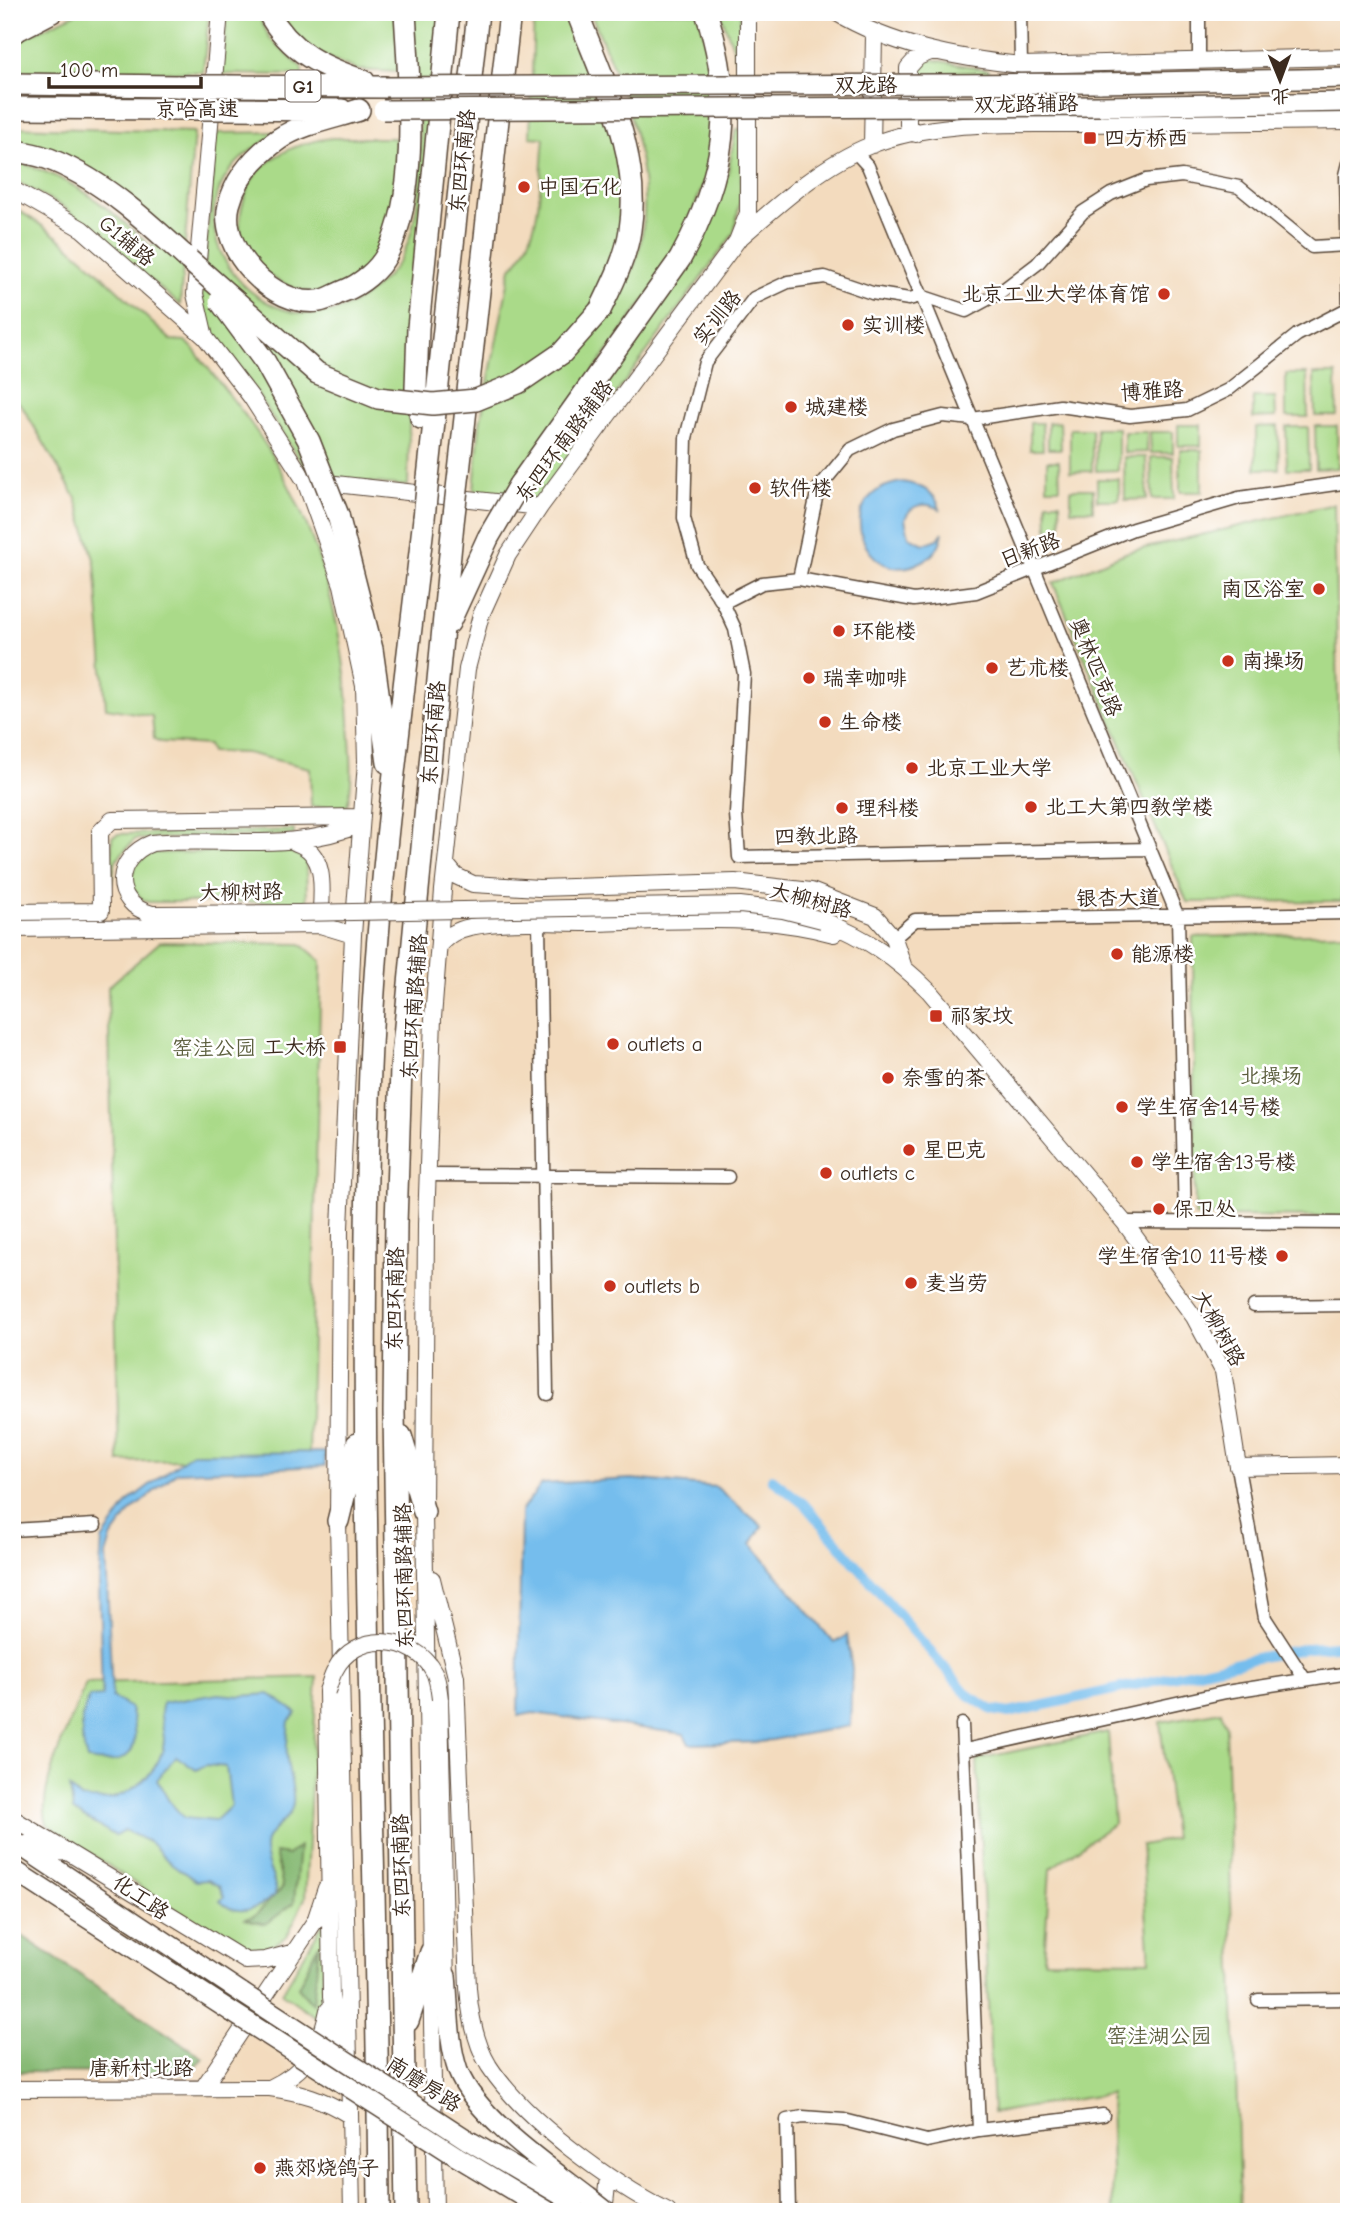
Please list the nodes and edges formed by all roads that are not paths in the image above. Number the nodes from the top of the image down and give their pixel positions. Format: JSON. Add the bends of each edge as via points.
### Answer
{"nodes":[{"id":1,"x":52,"y":12,"type":"edge"},
{"id":2,"x":220,"y":12,"type":"edge"},
{"id":3,"x":268,"y":12,"type":"edge"},
{"id":4,"x":405,"y":12,"type":"edge"},
{"id":5,"x":449,"y":12,"type":"edge"},
{"id":6,"x":478,"y":12,"type":"edge"},
{"id":7,"x":510,"y":12,"type":"edge"},
{"id":8,"x":576,"y":12,"type":"edge"},
{"id":9,"x":706,"y":12,"type":"edge"},
{"id":10,"x":748,"y":12,"type":"edge"},
{"id":11,"x":835,"y":12,"type":"edge"},
{"id":12,"x":1020,"y":12,"type":"edge"},
{"id":13,"x":1199,"y":12,"type":"edge"},
{"id":14,"x":12,"y":33,"type":"edge"},
{"id":15,"x":874,"y":35,"type":"junction"},
{"id":16,"x":933,"y":51,"type":"junction"},
{"id":17,"x":1349,"y":57,"type":"edge"},
{"id":18,"x":1199,"y":60,"type":"junction"},
{"id":19,"x":1021,"y":65,"type":"junction"},
{"id":20,"x":1349,"y":78,"type":"edge"},
{"id":21,"x":12,"y":84,"type":"edge"},
{"id":22,"x":382,"y":87,"type":"junction"},
{"id":23,"x":1349,"y":102,"type":"edge"},
{"id":24,"x":12,"y":108,"type":"edge"},
{"id":25,"x":359,"y":110,"type":"junction"},
{"id":26,"x":383,"y":110,"type":"joint"},
{"id":27,"x":1349,"y":121,"type":"edge"},
{"id":28,"x":916,"y":134,"type":"junction"},
{"id":29,"x":873,"y":145,"type":"junction"},
{"id":30,"x":12,"y":150,"type":"edge"},
{"id":31,"x":856,"y":153,"type":"junction"},
{"id":32,"x":1349,"y":163,"type":"edge"},
{"id":33,"x":12,"y":189,"type":"edge"},
{"id":34,"x":737,"y":241,"type":"junction"},
{"id":35,"x":1348,"y":245,"type":"edge"},
{"id":36,"x":189,"y":260,"type":"junction"},
{"id":37,"x":921,"y":296,"type":"junction"},
{"id":38,"x":1349,"y":308,"type":"edge"},
{"id":39,"x":1349,"y":317,"type":"edge"},
{"id":40,"x":205,"y":337,"type":"junction"},
{"id":41,"x":972,"y":419,"type":"junction"},
{"id":42,"x":429,"y":471,"type":"junction"},
{"id":43,"x":305,"y":481,"type":"junction"},
{"id":44,"x":1349,"y":482,"type":"edge"},
{"id":45,"x":540,"y":507,"type":"junction"},
{"id":46,"x":1036,"y":570,"type":"junction"},
{"id":47,"x":799,"y":579,"type":"junction"},
{"id":48,"x":723,"y":603,"type":"junction"},
{"id":49,"x":442,"y":641,"type":"junction"},
{"id":50,"x":392,"y":806,"type":"junction"},
{"id":51,"x":361,"y":821,"type":"junction"},
{"id":52,"x":296,"y":843,"type":"junction"},
{"id":53,"x":1150,"y":849,"type":"junction"},
{"id":54,"x":446,"y":864,"type":"junction"},
{"id":55,"x":539,"y":888,"type":"junction"},
{"id":56,"x":12,"y":912,"type":"edge"},
{"id":57,"x":1349,"y":913,"type":"edge"},
{"id":58,"x":1178,"y":917,"type":"junction"},
{"id":59,"x":102,"y":919,"type":"junction"},
{"id":60,"x":539,"y":924,"type":"junction"},
{"id":61,"x":320,"y":925,"type":"junction"},
{"id":62,"x":12,"y":929,"type":"edge"},
{"id":63,"x":353,"y":935,"type":"junction"},
{"id":64,"x":894,"y":938,"type":"junction"},
{"id":65,"x":439,"y":945,"type":"junction"},
{"id":66,"x":903,"y":965,"type":"junction"},
{"id":67,"x":427,"y":1175,"type":"junction"},
{"id":68,"x":544,"y":1175,"type":"junction"},
{"id":69,"x":728,"y":1177,"type":"dead end"},
{"id":70,"x":1124,"y":1222,"type":"junction"},
{"id":71,"x":1185,"y":1222,"type":"junction"},
{"id":72,"x":1349,"y":1223,"type":"edge"},
{"id":73,"x":1349,"y":1305,"type":"edge"},
{"id":74,"x":1254,"y":1306,"type":"dead end"},
{"id":75,"x":547,"y":1394,"type":"dead end"},
{"id":76,"x":394,"y":1412,"type":"junction"},
{"id":77,"x":365,"y":1414,"type":"junction"},
{"id":78,"x":1349,"y":1465,"type":"edge"},
{"id":79,"x":1238,"y":1467,"type":"junction"},
{"id":80,"x":424,"y":1511,"type":"junction"},
{"id":81,"x":338,"y":1521,"type":"junction"},
{"id":82,"x":94,"y":1525,"type":"dead end"},
{"id":83,"x":12,"y":1530,"type":"edge"},
{"id":84,"x":425,"y":1555,"type":"junction"},
{"id":85,"x":1349,"y":1673,"type":"edge"},
{"id":86,"x":1304,"y":1678,"type":"junction"},
{"id":87,"x":962,"y":1724,"type":"dead end"},
{"id":88,"x":965,"y":1750,"type":"junction"},
{"id":89,"x":12,"y":1818,"type":"edge"},
{"id":90,"x":15,"y":1842,"type":"edge"},
{"id":91,"x":62,"y":1851,"type":"junction"},
{"id":92,"x":17,"y":1876,"type":"edge"},
{"id":93,"x":330,"y":1879,"type":"junction"},
{"id":94,"x":295,"y":1952,"type":"junction"},
{"id":95,"x":431,"y":1952,"type":"junction"},
{"id":96,"x":446,"y":1976,"type":"junction"},
{"id":97,"x":243,"y":1993,"type":"joint"},
{"id":98,"x":331,"y":1997,"type":"junction"},
{"id":99,"x":1349,"y":1999,"type":"edge"},
{"id":100,"x":1258,"y":2000,"type":"dead end"},
{"id":101,"x":403,"y":2036,"type":"junction"},
{"id":102,"x":203,"y":2088,"type":"junction"},
{"id":103,"x":270,"y":2088,"type":"junction"},
{"id":104,"x":12,"y":2089,"type":"edge"},
{"id":105,"x":432,"y":2091,"type":"junction"},
{"id":106,"x":349,"y":2115,"type":"junction"},
{"id":107,"x":1104,"y":2115,"type":"dead end"},
{"id":108,"x":979,"y":2130,"type":"junction"},
{"id":109,"x":608,"y":2178,"type":"junction"},
{"id":110,"x":587,"y":2206,"type":"edge"},
{"id":111,"x":352,"y":2212,"type":"edge"},
{"id":112,"x":379,"y":2212,"type":"edge"},
{"id":113,"x":406,"y":2212,"type":"edge"},
{"id":114,"x":435,"y":2212,"type":"edge"},
{"id":115,"x":549,"y":2212,"type":"edge"},
{"id":116,"x":606,"y":2212,"type":"edge"},
{"id":117,"x":668,"y":2212,"type":"edge"},
{"id":118,"x":789,"y":2212,"type":"edge"}],
"edges":[{"from":1,"to":14,"type":"highway"},
{"from":2,"to":40,"type":"main road","via":[[195,294]]},
{"from":3,"to":22,"type":"highway","via":[[279,32],[300,53]]},
{"from":4,"to":25,"type":"highway","via":[[409,175],[400,222],[386,257],[358,286],[318,302],[282,295],[249,272],[232,239],[228,207],[244,169],[280,138]]},
{"from":5,"to":42,"type":"highway","via":[[418,328],[416,388]]},
{"from":6,"to":42,"type":"highway","name":"东四环南路"},
{"from":7,"to":49,"type":"highway","name":"东四环南路","bridge":true},
{"from":8,"to":36,"type":"highway","bridge":true,"via":[[624,138],[633,189],[630,231],[600,310],[562,353],[518,383],[476,400],[433,404],[377,398],[317,373]]},
{"from":9,"to":49,"type":"highway","bridge":true,"via":[[716,41],[725,102],[718,164],[701,221],[680,259],[519,485],[488,538]]},
{"from":10,"to":34,"type":"main road","name":"东四环南路辅路","via":[[748,213]]},
{"from":11,"to":15,"type":"main road","name":"双龙路辅路"},
{"from":12,"to":19,"type":"street"},
{"from":13,"to":18,"type":"street"},
{"from":15,"to":16,"type":"main road","name":"双龙路辅路"},
{"from":15,"to":29,"type":"main road"},
{"from":16,"to":19,"type":"main road","name":"双龙路辅路"},
{"from":16,"to":28,"type":"main road","via":[[908,68],[908,125]]},
{"from":17,"to":18,"type":"main road","name":"双龙路辅路"},
{"from":18,"to":19,"type":"main road","name":"双龙路辅路"},
{"from":20,"to":22,"type":"main road","name":"双龙路","bridge":true},
{"from":21,"to":22,"type":"highway","name":"京哈高速","number":"G1","bridge":true},
{"from":23,"to":26,"type":"main road","name":"双龙路","bridge":true},
{"from":24,"to":25,"type":"highway","name":"京哈高速","number":"G1","bridge":true},
{"from":25,"to":26,"type":"highway","name":"京哈高速","number":"G1"},
{"from":27,"to":28,"type":"main road","name":"双龙路辅路","via":[[1019,125]]},
{"from":28,"to":29,"type":"main road","name":"双龙路辅路"},
{"from":29,"to":31,"type":"main road","name":"双龙路辅路"},
{"from":30,"to":36,"type":"highway","via":[[54,160],[103,189]]},
{"from":31,"to":34,"type":"main road","name":"双龙路辅路","via":[[801,187]]},
{"from":31,"to":37,"type":"street","name":"奥林匹克路","via":[[868,166]]},
{"from":32,"to":35,"type":"street"},
{"from":33,"to":40,"type":"main road","name":"G1辅路","via":[[82,229]]},
{"from":34,"to":45,"type":"main road","name":"东四环南路辅路"},
{"from":35,"to":37,"type":"street","name":"实训路","via":[[1312,247],[1239,187],[1182,176],[1146,180],[1083,212],[1037,264],[966,311]]},
{"from":35,"to":38,"type":"street"},
{"from":36,"to":50,"type":"highway","bridge":true,"via":[[265,362],[309,441],[338,514],[372,649]]},
{"from":37,"to":41,"type":"street","name":"奥林匹克路"},
{"from":37,"to":48,"type":"street","name":"实训路","via":[[909,299],[872,293],[825,277],[788,282],[754,298],[705,362],[686,438],[684,518],[696,565]]},
{"from":38,"to":39,"type":"street"},
{"from":38,"to":41,"type":"street","name":"博雅路","via":[[1297,335],[1228,390],[1186,410],[1130,416],[1060,406]]},
{"from":40,"to":43,"type":"main road","via":[[251,397]]},
{"from":41,"to":46,"type":"street","name":"奥林匹克路"},
{"from":41,"to":47,"type":"street","name":"博雅路","via":[[943,416],[893,429],[850,450],[818,489]]},
{"from":42,"to":50,"type":"highway","name":"东四环南路","bridge":true},
{"from":43,"to":45,"type":"main road"},
{"from":43,"to":51,"type":"main road","via":[[342,585],[364,687],[366,762]]},
{"from":44,"to":46,"type":"street","name":"日新路","via":[[1239,498],[1133,529]]},
{"from":45,"to":54,"type":"main road","name":"东四环南路辅路","via":[[508,555],[481,615],[467,669]]},
{"from":46,"to":47,"type":"street","name":"日新路","via":[[976,592],[914,600]]},
{"from":46,"to":53,"type":"street","name":"奥林匹克路"},
{"from":47,"to":48,"type":"street","name":"日新路","via":[[762,583]]},
{"from":48,"to":53,"type":"street","name":"四教北路","via":[[735,629],[744,674],[736,814],[739,857]]},
{"from":49,"to":76,"type":"highway","name":"东四环南路","via":[[401,1068]]},
{"from":50,"to":77,"type":"highway","name":"东四环南路","via":[[370,1067]]},
{"from":51,"to":52,"type":"main road","via":[[339,834]]},
{"from":51,"to":59,"type":"main road","via":[[112,820],[100,832]]},
{"from":51,"to":63,"type":"main road"},
{"from":52,"to":61,"type":"main road","via":[[307,846],[318,862]]},
{"from":52,"to":66,"type":"main road","name":"大柳树路","bridge":true,"via":[[160,843],[135,852],[121,878],[126,897],[141,911],[152,914],[740,905],[822,920],[854,932]]},
{"from":53,"to":58,"type":"street","name":"奥林匹克路"},
{"from":54,"to":55,"type":"main road","via":[[456,876],[473,884]]},
{"from":54,"to":65,"type":"main road","name":"东四环南路辅路"},
{"from":55,"to":60,"type":"main road","via":[[534,894],[534,919]]},
{"from":55,"to":64,"type":"main road","via":[[735,882],[811,891],[875,916]]},
{"from":56,"to":59,"type":"main road","name":"大柳树路"},
{"from":57,"to":58,"type":"street","name":"银杏大道"},
{"from":58,"to":64,"type":"street","name":"银杏大道","via":[[915,920]]},
{"from":58,"to":71,"type":"street","name":"奥林匹克路"},
{"from":59,"to":61,"type":"main road","name":"大柳树路"},
{"from":59,"to":62,"type":"main road","name":"大柳树路"},
{"from":60,"to":65,"type":"main road","via":[[473,926],[451,933]]},
{"from":60,"to":66,"type":"main road","via":[[739,921],[801,925],[836,934]]},
{"from":60,"to":68,"type":"street"},
{"from":61,"to":63,"type":"main road","name":"大柳树路"},
{"from":63,"to":81,"type":"main road","via":[[340,1228]]},
{"from":64,"to":66,"type":"main road"},
{"from":65,"to":67,"type":"main road","name":"东四环南路辅路","via":[[429,1068]]},
{"from":66,"to":70,"type":"main road","name":"大柳树路"},
{"from":67,"to":68,"type":"street"},
{"from":67,"to":80,"type":"main road","name":"东四环南路辅路"},
{"from":68,"to":69,"type":"street"},
{"from":68,"to":75,"type":"street"},
{"from":70,"to":71,"type":"street"},
{"from":70,"to":79,"type":"main road","name":"大柳树路","via":[[1194,1317],[1223,1371]]},
{"from":71,"to":72,"type":"street"},
{"from":73,"to":74,"type":"street"},
{"from":76,"to":80,"type":"highway"},
{"from":76,"to":101,"type":"highway","name":"东四环南路"},
{"from":77,"to":81,"type":"highway"},
{"from":77,"to":112,"type":"highway","name":"东四环南路"},
{"from":78,"to":79,"type":"main road"},
{"from":79,"to":86,"type":"street","via":[[1265,1618]]},
{"from":80,"to":84,"type":"main road","name":"东四环南路辅路"},
{"from":81,"to":106,"type":"main road"},
{"from":82,"to":83,"type":"street"},
{"from":84,"to":95,"type":"main road","name":"东四环南路辅路"},
{"from":84,"to":109,"type":"main road","via":[[456,1677],[468,1988],[474,2028],[488,2065],[502,2083]]},
{"from":85,"to":86,"type":"street"},
{"from":86,"to":88,"type":"street"},
{"from":87,"to":88,"type":"street"},
{"from":88,"to":108,"type":"street"},
{"from":89,"to":91,"type":"main road"},
{"from":90,"to":91,"type":"main road"},
{"from":90,"to":97,"type":"main road","name":"化工路"},
{"from":91,"to":94,"type":"main road","via":[[246,1961]]},
{"from":92,"to":115,"type":"main road","name":"南磨房路","bridge":true},
{"from":93,"to":94,"type":"main road","via":[[315,1921]]},
{"from":93,"to":96,"type":"main road","bridge":true,"via":[[327,1691],[335,1668],[352,1651],[376,1641],[396,1642],[418,1653],[435,1673],[440,1699]]},
{"from":93,"to":98,"type":"main road"},
{"from":94,"to":102,"type":"main road"},
{"from":95,"to":101,"type":"highway"},
{"from":95,"to":105,"type":"main road","name":"东四环南路辅路"},
{"from":96,"to":105,"type":"main road","via":[[443,2050]]},
{"from":96,"to":110,"type":"main road","via":[[458,2071],[478,2105]]},
{"from":97,"to":110,"type":"main road","name":"南磨房路","bridge":true,"via":[[466,2138]]},
{"from":98,"to":103,"type":"main road","via":[[324,2032],[313,2055],[293,2077]]},
{"from":98,"to":106,"type":"main road"},
{"from":99,"to":100,"type":"street"},
{"from":101,"to":113,"type":"highway","name":"东四环南路"},
{"from":102,"to":103,"type":"main road","name":"唐新村北路"},
{"from":102,"to":104,"type":"main road","name":"唐新村北路"},
{"from":103,"to":106,"type":"main road","name":"唐新村北路","via":[[324,2100]]},
{"from":105,"to":114,"type":"main road","name":"东四环南路辅路"},
{"from":106,"to":111,"type":"main road"},
{"from":107,"to":108,"type":"street"},
{"from":108,"to":118,"type":"street","via":[[927,2141],[844,2120],[787,2120]]},
{"from":109,"to":116,"type":"main road"},
{"from":109,"to":117,"type":"main road"},
{"from":110,"to":116,"type":"main road","bridge":true}]}
